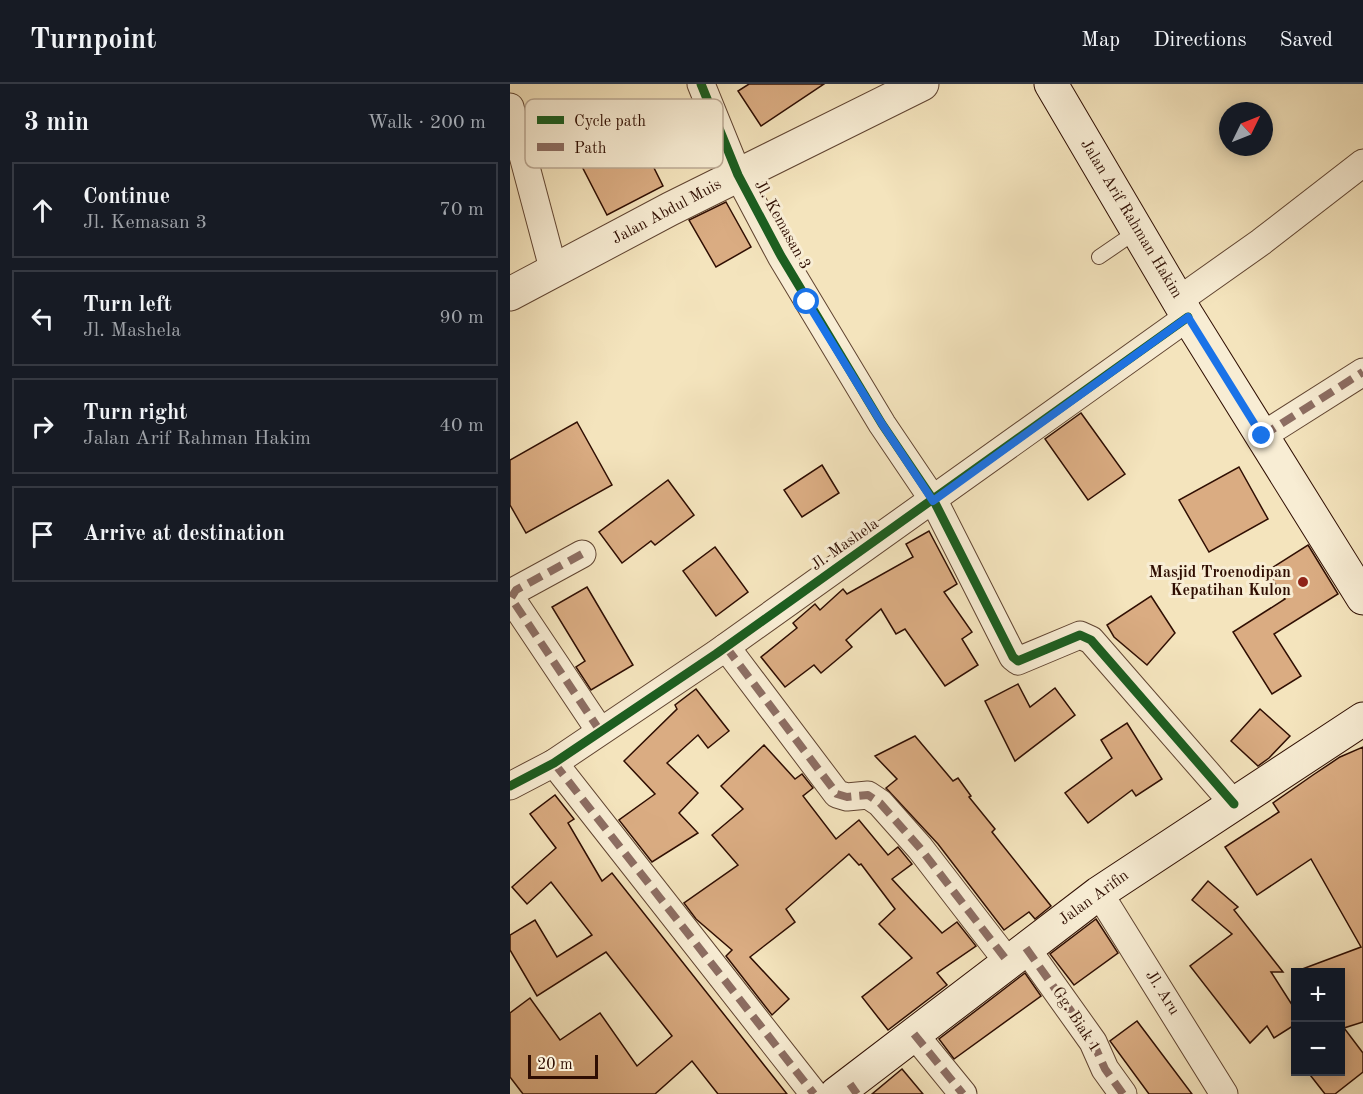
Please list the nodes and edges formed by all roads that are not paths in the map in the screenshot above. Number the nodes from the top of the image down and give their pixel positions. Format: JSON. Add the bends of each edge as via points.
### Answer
{"nodes":[{"id":1,"x":700,"y":84,"type":"edge"},
{"id":2,"x":922,"y":84,"type":"edge"},
{"id":3,"x":1051,"y":84,"type":"edge"},
{"id":4,"x":706,"y":99,"type":"edge"},
{"id":5,"x":510,"y":107,"type":"edge"},
{"id":6,"x":723,"y":139,"type":"edge"},
{"id":7,"x":525,"y":163,"type":"edge"},
{"id":8,"x":1363,"y":163,"type":"edge"},
{"id":9,"x":526,"y":168,"type":"edge"},
{"id":10,"x":738,"y":175,"type":"junction"},
{"id":11,"x":1137,"y":231,"type":"junction"},
{"id":12,"x":1099,"y":257,"type":"dead end"},
{"id":13,"x":554,"y":272,"type":"junction"},
{"id":14,"x":510,"y":294,"type":"edge"},
{"id":15,"x":1184,"y":309,"type":"junction"},
{"id":16,"x":1363,"y":372,"type":"edge"},
{"id":17,"x":1262,"y":436,"type":"junction"},
{"id":18,"x":933,"y":501,"type":"junction"},
{"id":19,"x":582,"y":554,"type":"dead end"},
{"id":20,"x":1363,"y":598,"type":"edge"},
{"id":21,"x":726,"y":647,"type":"junction"},
{"id":22,"x":1363,"y":719,"type":"edge"},
{"id":23,"x":600,"y":731,"type":"junction"},
{"id":24,"x":554,"y":763,"type":"junction"},
{"id":25,"x":510,"y":786,"type":"edge"},
{"id":26,"x":1234,"y":804,"type":"junction"},
{"id":27,"x":1099,"y":893,"type":"junction"},
{"id":28,"x":1017,"y":955,"type":"junction"},
{"id":29,"x":914,"y":1034,"type":"junction"},
{"id":30,"x":848,"y":1091,"type":"edge"},
{"id":31,"x":814,"y":1094,"type":"edge"},
{"id":32,"x":963,"y":1094,"type":"edge"},
{"id":33,"x":1123,"y":1094,"type":"edge"},
{"id":34,"x":1224,"y":1094,"type":"edge"}],
"edges":[{"from":1,"to":4,"type":"street","name":"Jl. Kemasan 3"},
{"from":2,"to":10,"type":"main road","name":"Jalan Abdul Muis"},
{"from":3,"to":11,"type":"main road","name":"Jalan Arif Rahman Hakim"},
{"from":5,"to":7,"type":"street"},
{"from":6,"to":10,"type":"street","name":"Jl. Kemasan 3"},
{"from":8,"to":15,"type":"street","name":"Jl. Mashela","via":[[1261,242]]},
{"from":9,"to":13,"type":"street"},
{"from":10,"to":13,"type":"main road","name":"Jalan Abdul Muis"},
{"from":10,"to":18,"type":"street","name":"Jl. Kemasan 3","via":[[807,302]]},
{"from":11,"to":12,"type":"lane"},
{"from":11,"to":15,"type":"main road","name":"Jalan Arif Rahman Hakim"},
{"from":13,"to":14,"type":"main road","name":"Jalan Abdul Muis"},
{"from":15,"to":17,"type":"main road","name":"Jalan Arif Rahman Hakim"},
{"from":15,"to":18,"type":"street","name":"Jl. Mashela"},
{"from":16,"to":17,"type":"street"},
{"from":17,"to":20,"type":"main road","name":"Jalan Arif Rahman Hakim"},
{"from":18,"to":21,"type":"street","name":"Jl. Mashela"},
{"from":18,"to":26,"type":"street","name":"Jl. Kemasan 3","via":[[1015,660],[1080,635],[1091,640]]},
{"from":19,"to":23,"type":"street","via":[[516,590],[511,598]]},
{"from":21,"to":23,"type":"street","name":"Jl. Mashela"},
{"from":21,"to":28,"type":"street","name":"Gg. Biak 1","via":[[837,794],[875,798]]},
{"from":22,"to":26,"type":"main road","name":"Jalan Arifin"},
{"from":23,"to":24,"type":"street","name":"Jl. Mashela"},
{"from":24,"to":25,"type":"street","name":"Jl. Mashela"},
{"from":24,"to":31,"type":"street"},
{"from":26,"to":27,"type":"main road","name":"Jalan Arifin"},
{"from":27,"to":28,"type":"main road","name":"Jalan Arifin"},
{"from":27,"to":34,"type":"street","name":"Jl. Aru"},
{"from":28,"to":29,"type":"main road","name":"Jalan Arifin"},
{"from":28,"to":33,"type":"street","name":"Gg. Biak 1","via":[[1093,1042],[1105,1069]]},
{"from":29,"to":30,"type":"main road","name":"Jalan Arifin"},
{"from":29,"to":32,"type":"street"}]}
